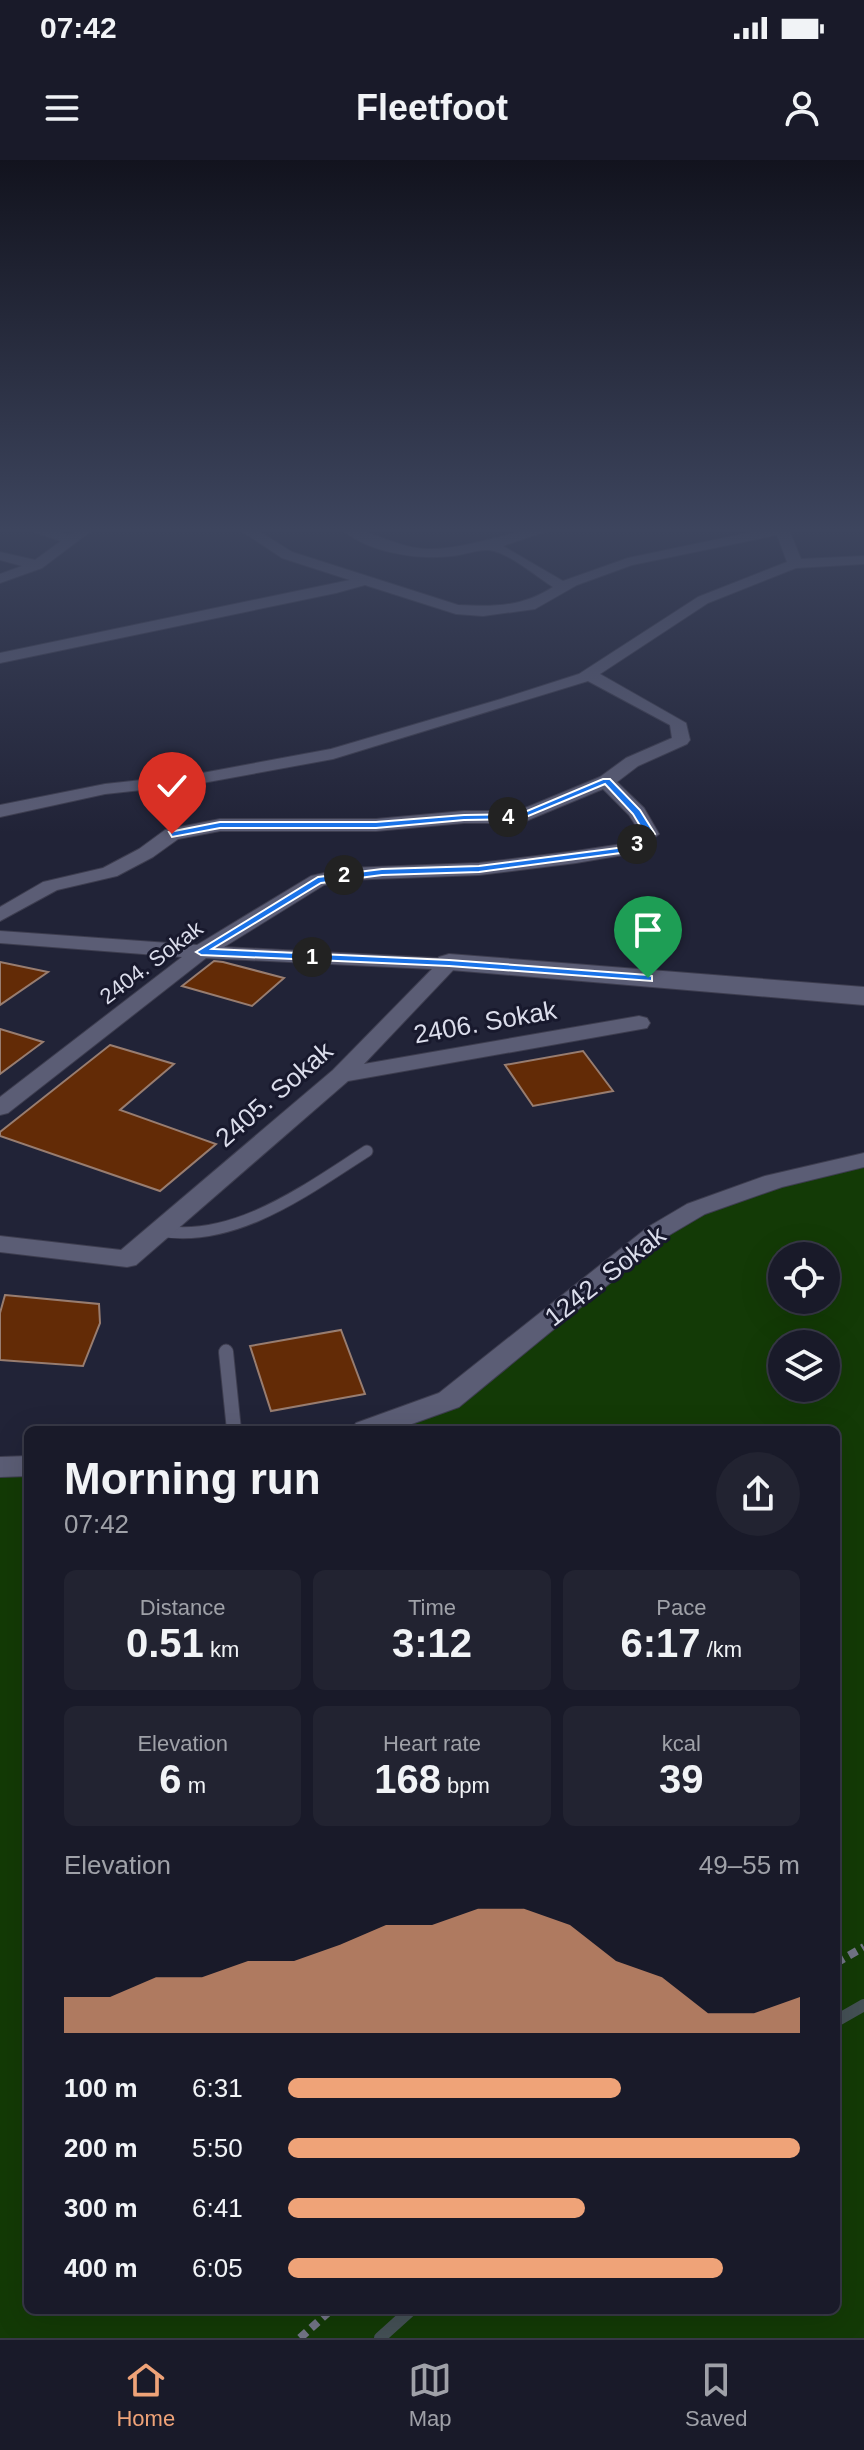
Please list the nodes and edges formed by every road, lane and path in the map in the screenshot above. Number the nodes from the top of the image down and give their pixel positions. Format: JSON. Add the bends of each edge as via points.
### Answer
{"nodes":[{"id":1,"x":138,"y":630,"type":"edge"},
{"id":2,"x":658,"y":630,"type":"edge"},
{"id":3,"x":0,"y":658,"type":"edge"},
{"id":4,"x":589,"y":675,"type":"junction"},
{"id":5,"x":606,"y":781,"type":"junction"},
{"id":6,"x":0,"y":811,"type":"edge"},
{"id":7,"x":0,"y":915,"type":"edge"},
{"id":8,"x":0,"y":937,"type":"edge"},
{"id":9,"x":201,"y":952,"type":"junction"},
{"id":10,"x":449,"y":963,"type":"junction"},
{"id":11,"x":864,"y":996,"type":"edge"},
{"id":12,"x":639,"y":1023,"type":"dead end"},
{"id":13,"x":341,"y":1075,"type":"junction"},
{"id":14,"x":0,"y":1108,"type":"edge"},
{"id":15,"x":367,"y":1151,"type":"dead end"},
{"id":16,"x":864,"y":1160,"type":"edge"},
{"id":17,"x":150,"y":1227,"type":"dead end"},
{"id":18,"x":0,"y":1244,"type":"edge"},
{"id":19,"x":226,"y":1350,"type":"dead end"},
{"id":20,"x":234,"y":1426,"type":"edge"},
{"id":21,"x":381,"y":1426,"type":"edge"},
{"id":22,"x":24,"y":1466,"type":"edge"},
{"id":23,"x":0,"y":1467,"type":"edge"},
{"id":24,"x":864,"y":1947,"type":"edge"},
{"id":25,"x":840,"y":1961,"type":"edge"},
{"id":26,"x":327,"y":2314,"type":"edge"},
{"id":27,"x":300,"y":2338,"type":"edge"}],
"edges":[{"from":1,"to":3,"type":"street"},
{"from":2,"to":4,"type":"street"},
{"from":4,"to":5,"type":"street","via":[[678,723],[681,740],[632,762]]},
{"from":4,"to":6,"type":"street","via":[[333,754]]},
{"from":5,"to":7,"type":"street","via":[[521,817],[376,825],[220,825],[172,834],[110,872],[50,886]]},
{"from":5,"to":9,"type":"street","name":"2404. Sokak","via":[[637,812],[650,834],[628,849],[479,869],[318,880]]},
{"from":8,"to":9,"type":"street"},
{"from":9,"to":10,"type":"street"},
{"from":9,"to":14,"type":"street","name":"2404. Sokak"},
{"from":10,"to":11,"type":"street"},
{"from":10,"to":13,"type":"street","name":"2405. Sokak"},
{"from":12,"to":13,"type":"street","name":"2406. Sokak"},
{"from":13,"to":18,"type":"street","name":"2405. Sokak","via":[[127,1259]]},
{"from":15,"to":17,"type":"lane","via":[[314,1185],[225,1228],[187,1236]]},
{"from":16,"to":21,"type":"street","name":"1242. Sokak","via":[[774,1181],[696,1209],[657,1232],[449,1400]]},
{"from":19,"to":20,"type":"lane"},
{"from":22,"to":23,"type":"street"},
{"from":24,"to":25,"type":"path"},
{"from":26,"to":27,"type":"path"}]}
